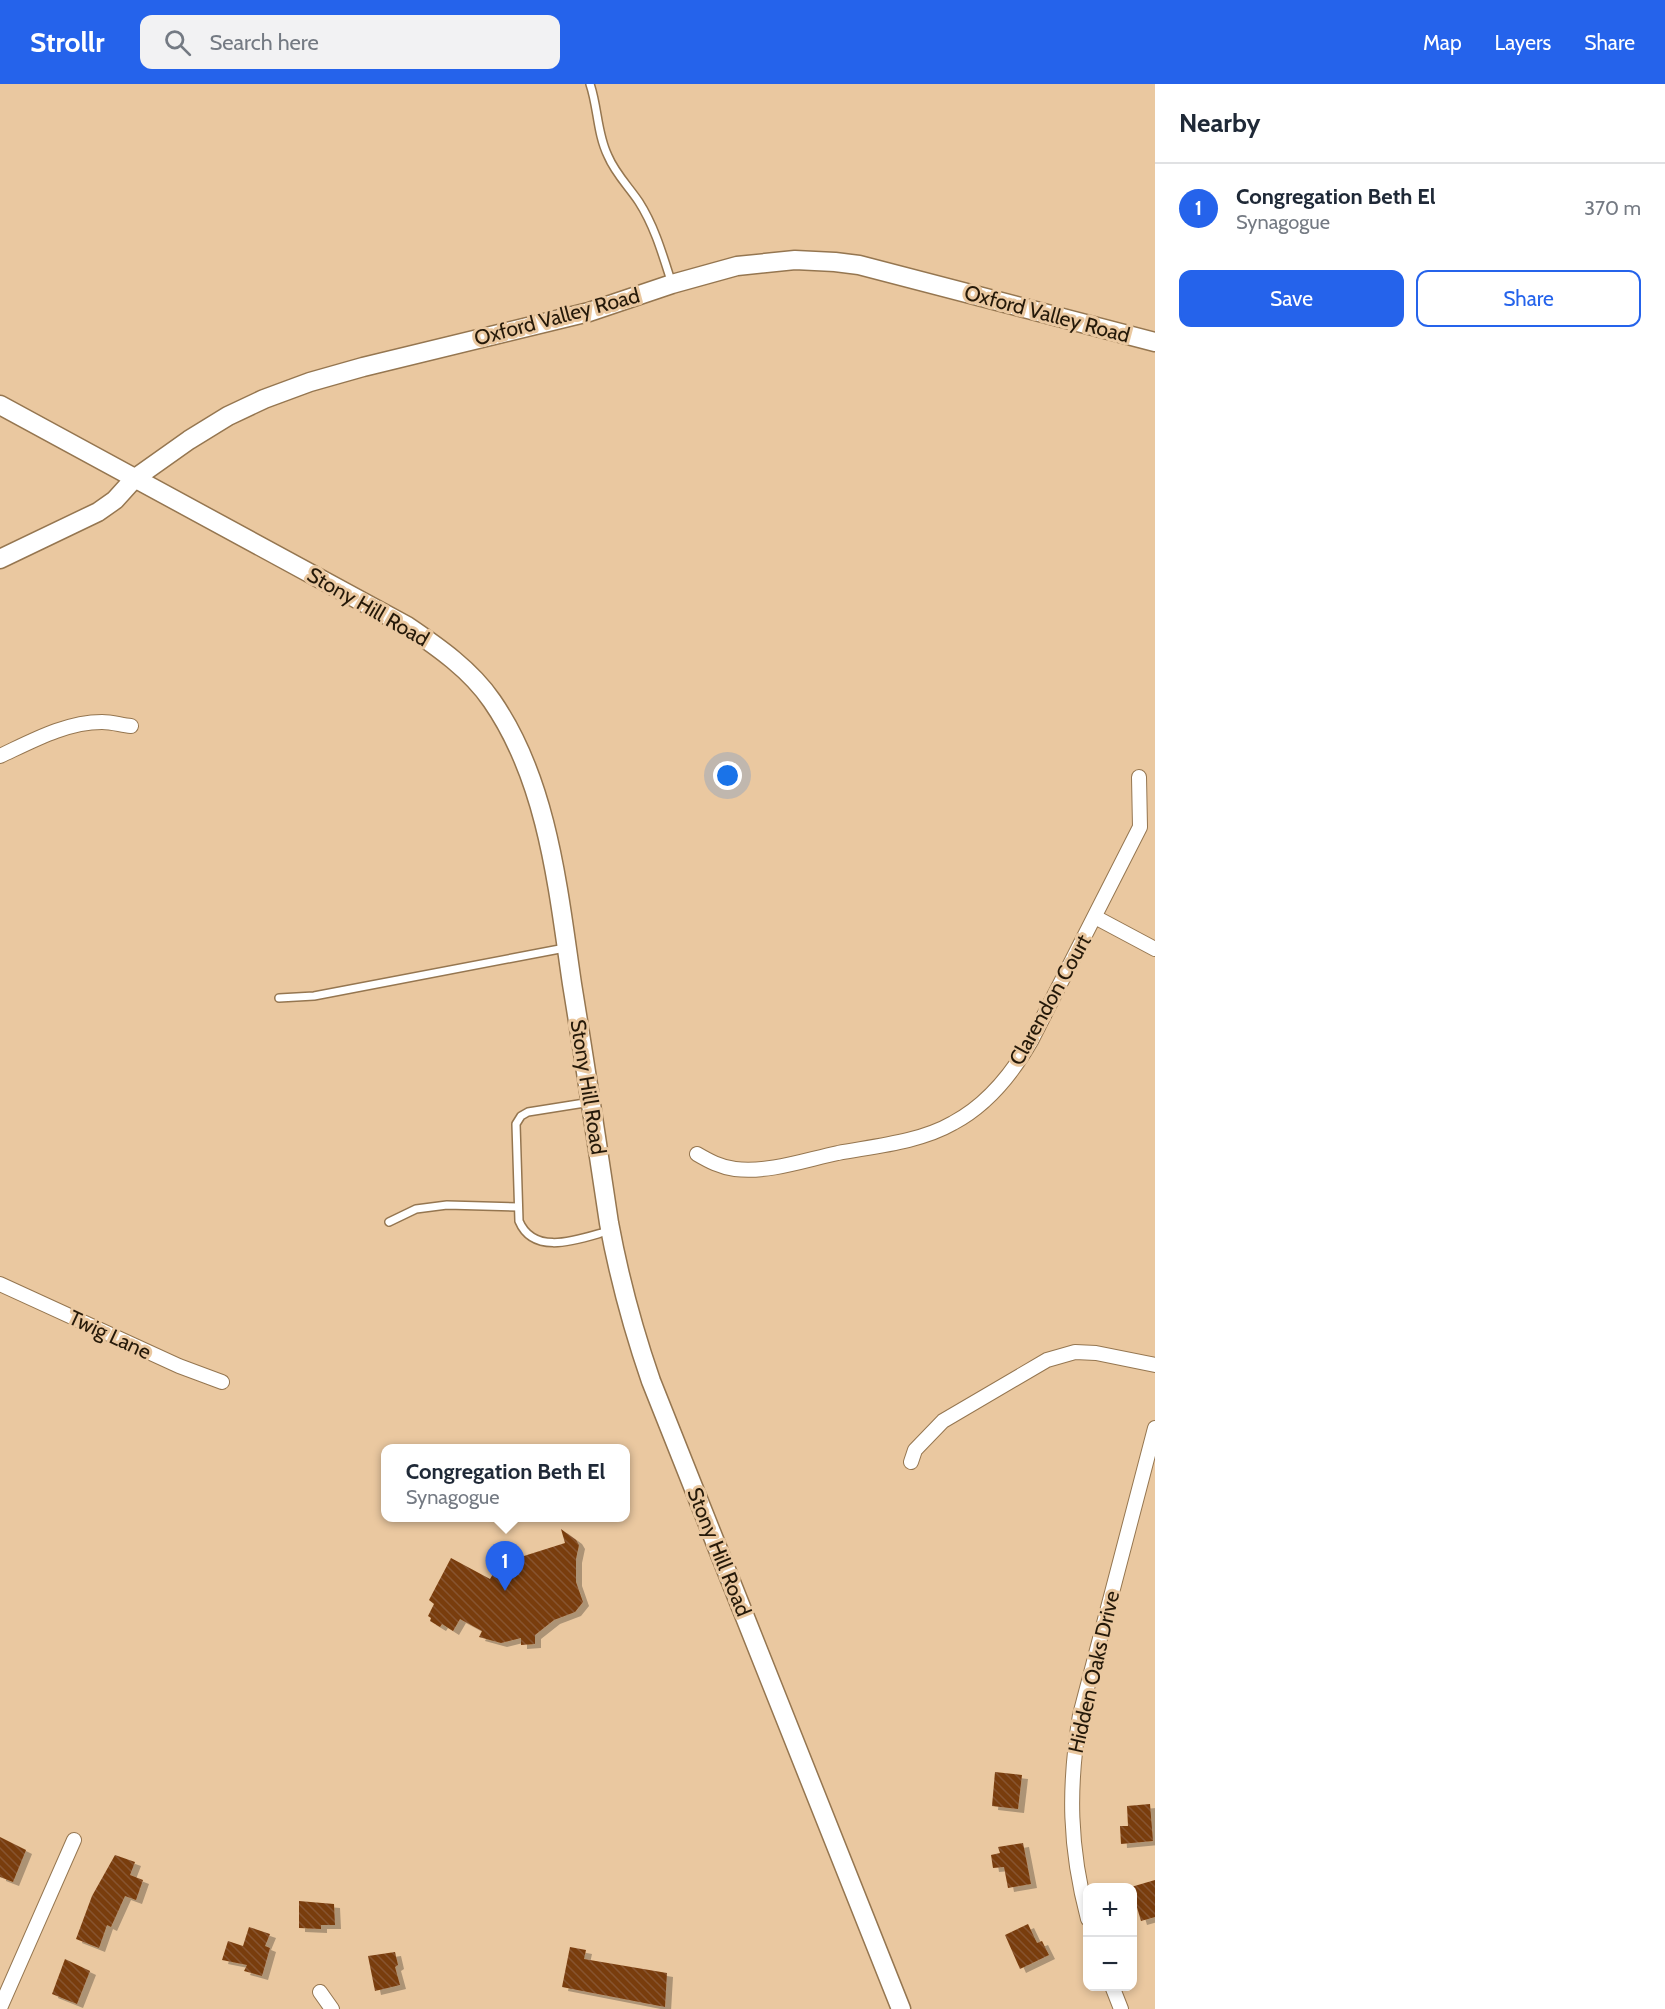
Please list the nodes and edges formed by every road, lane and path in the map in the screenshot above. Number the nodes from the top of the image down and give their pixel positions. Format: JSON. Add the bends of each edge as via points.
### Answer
{"nodes":[{"id":1,"x":590,"y":84,"type":"edge"},
{"id":2,"x":672,"y":284,"type":"junction"},
{"id":3,"x":1155,"y":342,"type":"edge"},
{"id":4,"x":0,"y":405,"type":"edge"},
{"id":5,"x":134,"y":479,"type":"junction"},
{"id":6,"x":0,"y":559,"type":"edge"},
{"id":7,"x":131,"y":726,"type":"dead end"},
{"id":8,"x":0,"y":756,"type":"edge"},
{"id":9,"x":1139,"y":777,"type":"dead end"},
{"id":10,"x":1095,"y":917,"type":"junction"},
{"id":11,"x":567,"y":947,"type":"junction"},
{"id":12,"x":1155,"y":949,"type":"edge"},
{"id":13,"x":279,"y":998,"type":"dead end"},
{"id":14,"x":591,"y":1102,"type":"junction"},
{"id":15,"x":697,"y":1154,"type":"dead end"},
{"id":16,"x":518,"y":1208,"type":"junction"},
{"id":17,"x":389,"y":1222,"type":"dead end"},
{"id":18,"x":611,"y":1231,"type":"junction"},
{"id":19,"x":0,"y":1284,"type":"edge"},
{"id":20,"x":1155,"y":1365,"type":"edge"},
{"id":21,"x":222,"y":1382,"type":"dead end"},
{"id":22,"x":1155,"y":1428,"type":"edge"},
{"id":23,"x":911,"y":1461,"type":"dead end"},
{"id":24,"x":74,"y":1840,"type":"dead end"},
{"id":25,"x":1083,"y":1897,"type":"edge"},
{"id":26,"x":1114,"y":1991,"type":"edge"},
{"id":27,"x":320,"y":1992,"type":"dead end"},
{"id":28,"x":0,"y":2008,"type":"edge"},
{"id":29,"x":332,"y":2009,"type":"edge"},
{"id":30,"x":901,"y":2009,"type":"edge"},
{"id":31,"x":1121,"y":2009,"type":"edge"}],
"edges":[{"from":1,"to":2,"type":"lane","via":[[608,158],[648,219]]},
{"from":2,"to":3,"type":"street","name":"Oxford Valley Road","via":[[754,262],[835,261]]},
{"from":2,"to":5,"type":"street","name":"Oxford Valley Road","via":[[589,312],[347,371],[283,392],[228,416]]},
{"from":4,"to":5,"type":"street","name":"Stony Hill Road"},
{"from":5,"to":6,"type":"street","name":"Oxford Valley Road","via":[[98,512]]},
{"from":5,"to":11,"type":"street","name":"Stony Hill Road","via":[[407,626],[444,652],[487,694],[511,733],[536,791]]},
{"from":7,"to":8,"type":"street","via":[[80,724]]},
{"from":9,"to":10,"type":"street","name":"Clarendon Court","via":[[1140,827]]},
{"from":10,"to":12,"type":"street"},
{"from":10,"to":15,"type":"street","name":"Clarendon Court","via":[[1016,1066],[996,1090],[953,1124],[914,1138],[763,1169],[735,1169],[714,1164]]},
{"from":11,"to":13,"type":"lane","via":[[314,996]]},
{"from":11,"to":14,"type":"street","name":"Stony Hill Road"},
{"from":14,"to":16,"type":"lane","via":[[521,1116],[515,1131]]},
{"from":14,"to":18,"type":"street","name":"Stony Hill Road"},
{"from":16,"to":17,"type":"lane","via":[[447,1205],[416,1209]]},
{"from":16,"to":18,"type":"lane","via":[[524,1233],[541,1243],[575,1241]]},
{"from":18,"to":30,"type":"street","name":"Stony Hill Road","via":[[623,1290],[651,1381]]},
{"from":19,"to":21,"type":"street","name":"Twig Lane"},
{"from":20,"to":23,"type":"street","via":[[1075,1352],[1047,1360],[944,1421],[915,1450]]},
{"from":22,"to":25,"type":"street","name":"Hidden Oaks Drive","via":[[1074,1750],[1071,1815],[1074,1858]]},
{"from":24,"to":28,"type":"street"},
{"from":26,"to":31,"type":"street"},
{"from":27,"to":29,"type":"street"}]}
